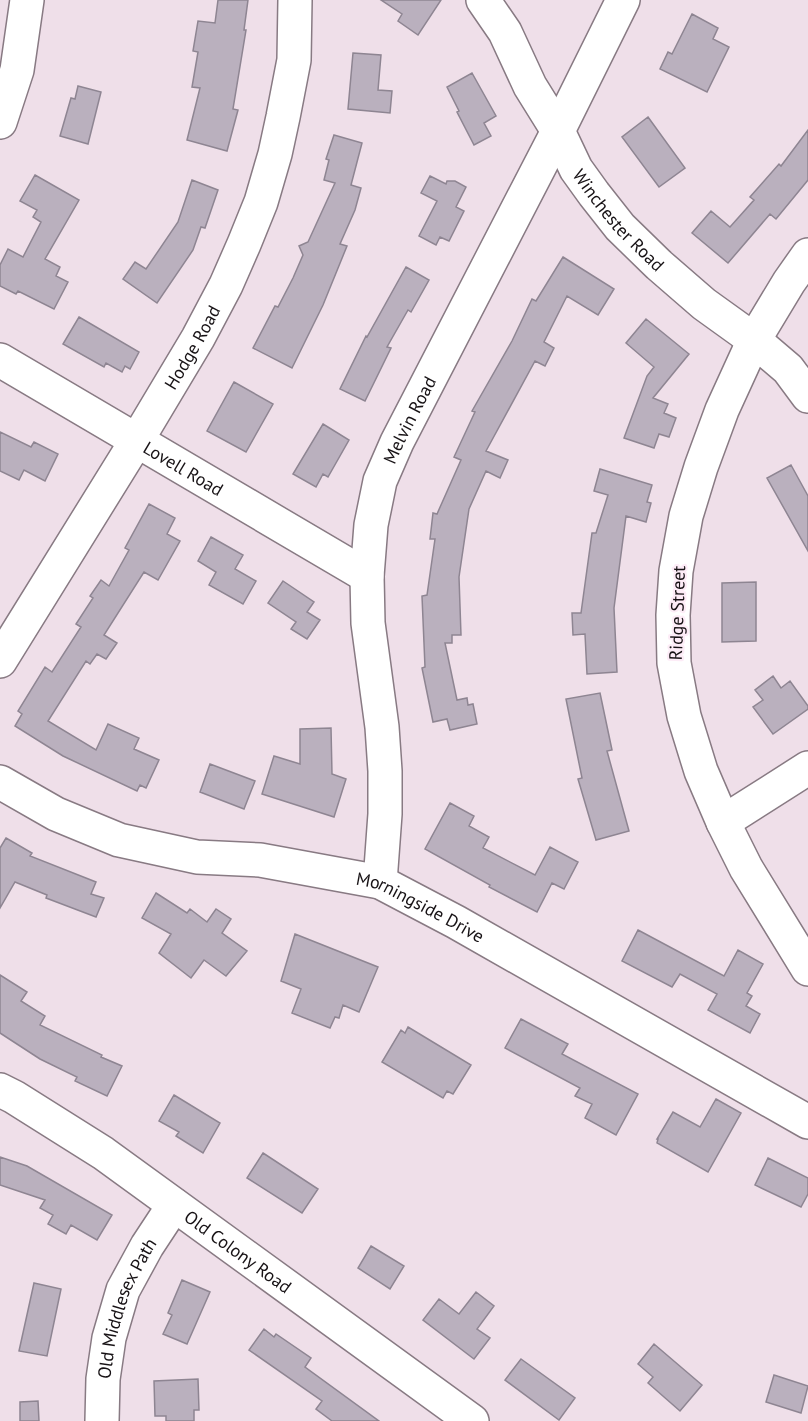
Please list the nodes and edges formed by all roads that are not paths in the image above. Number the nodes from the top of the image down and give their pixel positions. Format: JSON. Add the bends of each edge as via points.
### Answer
{"nodes":[{"id":1,"x":27,"y":0,"type":"edge"},
{"id":2,"x":295,"y":0,"type":"edge"},
{"id":3,"x":483,"y":0,"type":"edge"},
{"id":4,"x":623,"y":0,"type":"edge"},
{"id":5,"x":0,"y":122,"type":"edge"},
{"id":6,"x":558,"y":131,"type":"junction"},
{"id":7,"x":808,"y":255,"type":"edge"},
{"id":8,"x":753,"y":339,"type":"junction"},
{"id":9,"x":0,"y":360,"type":"edge"},
{"id":10,"x":808,"y":396,"type":"edge"},
{"id":11,"x":137,"y":440,"type":"junction"},
{"id":12,"x":367,"y":576,"type":"junction"},
{"id":13,"x":0,"y":661,"type":"edge"},
{"id":14,"x":808,"y":768,"type":"edge"},
{"id":15,"x":0,"y":782,"type":"edge"},
{"id":16,"x":723,"y":822,"type":"junction"},
{"id":17,"x":380,"y":882,"type":"junction"},
{"id":18,"x":808,"y":969,"type":"edge"},
{"id":19,"x":0,"y":1090,"type":"edge"},
{"id":20,"x":808,"y":1122,"type":"edge"},
{"id":21,"x":174,"y":1205,"type":"junction"},
{"id":22,"x":102,"y":1421,"type":"edge"},
{"id":23,"x":472,"y":1421,"type":"edge"}],
"edges":[{"from":1,"to":5,"type":"street","via":[[17,70]]},
{"from":2,"to":11,"type":"street","name":"Hodge Road","via":[[294,60],[261,202],[198,338]]},
{"from":3,"to":6,"type":"street","name":"Winchester Road","via":[[505,32],[530,86]]},
{"from":4,"to":6,"type":"street","name":"Melvin Road"},
{"from":6,"to":8,"type":"street","name":"Winchester Road","via":[[576,169],[620,227],[704,304]]},
{"from":6,"to":12,"type":"street","name":"Melvin Road","via":[[384,471],[371,525]]},
{"from":7,"to":8,"type":"street","name":"Ridge Street"},
{"from":8,"to":10,"type":"street","name":"Winchester Road","via":[[788,369]]},
{"from":8,"to":16,"type":"street","name":"Ridge Street","via":[[722,410],[686,516],[673,615],[674,663],[684,716],[701,771]]},
{"from":9,"to":11,"type":"street","name":"Lovell Road"},
{"from":11,"to":12,"type":"street","name":"Lovell Road"},
{"from":11,"to":13,"type":"street","name":"Hodge Road"},
{"from":12,"to":17,"type":"street","name":"Melvin Road","via":[[368,623],[385,771]]},
{"from":14,"to":16,"type":"street"},
{"from":15,"to":17,"type":"street","name":"Morningside Drive","via":[[57,814],[119,840],[197,857],[260,860]]},
{"from":16,"to":18,"type":"street","name":"Ridge Street","via":[[746,868]]},
{"from":17,"to":20,"type":"street","name":"Morningside Drive"},
{"from":19,"to":21,"type":"street","name":"Old Colony Road","via":[[103,1153]]},
{"from":21,"to":22,"type":"street","name":"Old Middlesex Path","via":[[123,1290],[109,1338]]},
{"from":21,"to":23,"type":"street","name":"Old Colony Road"}]}
